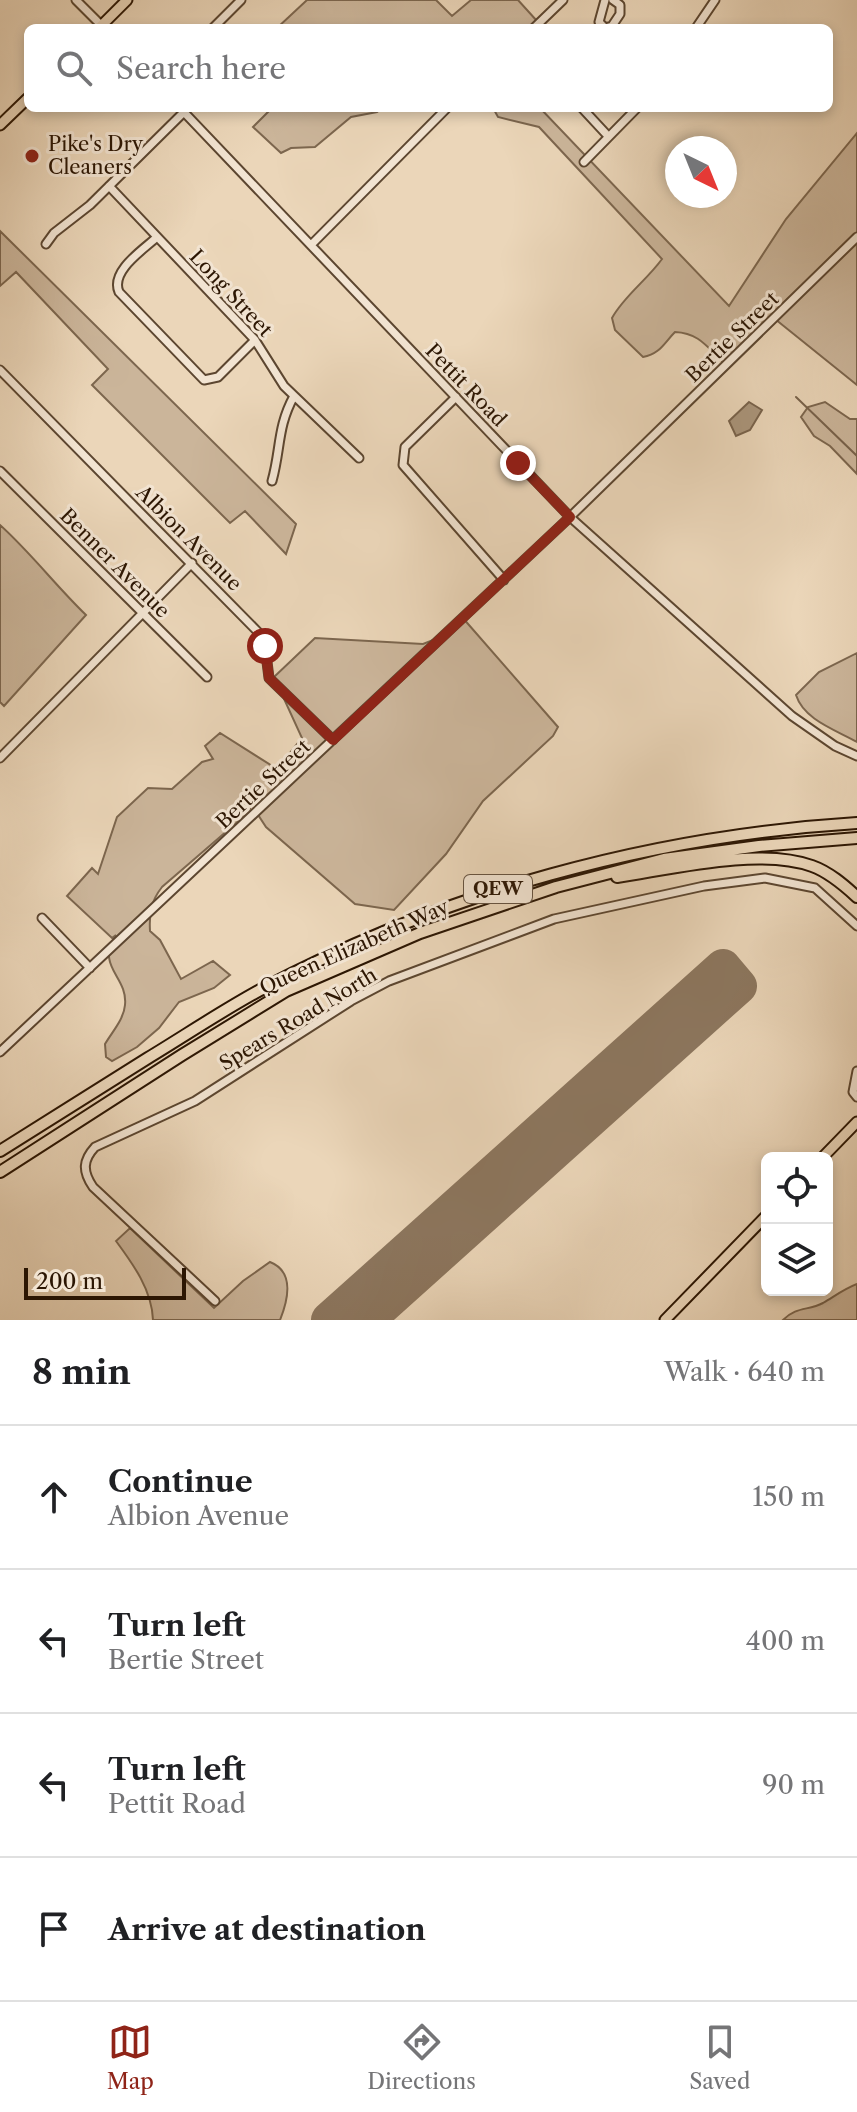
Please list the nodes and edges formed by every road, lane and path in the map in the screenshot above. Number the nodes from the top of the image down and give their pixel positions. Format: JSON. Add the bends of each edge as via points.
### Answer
{"nodes":[{"id":1,"x":76,"y":0,"type":"edge"},
{"id":2,"x":127,"y":0,"type":"edge"},
{"id":3,"x":241,"y":0,"type":"edge"},
{"id":4,"x":563,"y":0,"type":"edge"},
{"id":5,"x":605,"y":0,"type":"edge"},
{"id":6,"x":613,"y":0,"type":"edge"},
{"id":7,"x":715,"y":0,"type":"edge"},
{"id":8,"x":98,"y":24,"type":"edge"},
{"id":9,"x":104,"y":24,"type":"edge"},
{"id":10,"x":217,"y":24,"type":"edge"},
{"id":11,"x":538,"y":24,"type":"edge"},
{"id":12,"x":601,"y":24,"type":"edge"},
{"id":13,"x":613,"y":24,"type":"edge"},
{"id":14,"x":699,"y":24,"type":"edge"},
{"id":15,"x":24,"y":102,"type":"edge"},
{"id":16,"x":180,"y":112,"type":"edge"},
{"id":17,"x":184,"y":112,"type":"edge"},
{"id":18,"x":443,"y":112,"type":"edge"},
{"id":19,"x":586,"y":112,"type":"edge"},
{"id":20,"x":633,"y":112,"type":"edge"},
{"id":21,"x":0,"y":125,"type":"edge"},
{"id":22,"x":608,"y":136,"type":"junction"},
{"id":23,"x":584,"y":162,"type":"dead end"},
{"id":24,"x":109,"y":186,"type":"junction"},
{"id":25,"x":157,"y":237,"type":"junction"},
{"id":26,"x":857,"y":237,"type":"edge"},
{"id":27,"x":46,"y":244,"type":"dead end"},
{"id":28,"x":311,"y":245,"type":"junction"},
{"id":29,"x":255,"y":340,"type":"junction"},
{"id":30,"x":0,"y":370,"type":"edge"},
{"id":31,"x":294,"y":396,"type":"junction"},
{"id":32,"x":456,"y":397,"type":"junction"},
{"id":33,"x":359,"y":458,"type":"dead end"},
{"id":34,"x":0,"y":471,"type":"edge"},
{"id":35,"x":272,"y":481,"type":"dead end"},
{"id":36,"x":570,"y":517,"type":"junction"},
{"id":37,"x":192,"y":563,"type":"junction"},
{"id":38,"x":504,"y":580,"type":"junction"},
{"id":39,"x":142,"y":613,"type":"junction"},
{"id":40,"x":207,"y":677,"type":"dead end"},
{"id":41,"x":333,"y":740,"type":"junction"},
{"id":42,"x":857,"y":756,"type":"edge"},
{"id":43,"x":0,"y":758,"type":"edge"},
{"id":44,"x":857,"y":822,"type":"edge"},
{"id":45,"x":857,"y":838,"type":"edge"},
{"id":46,"x":556,"y":887,"type":"junction"},
{"id":47,"x":857,"y":897,"type":"edge"},
{"id":48,"x":42,"y":918,"type":"dead end"},
{"id":49,"x":857,"y":926,"type":"edge"},
{"id":50,"x":90,"y":968,"type":"junction"},
{"id":51,"x":0,"y":1052,"type":"edge"},
{"id":52,"x":857,"y":1071,"type":"edge"},
{"id":53,"x":857,"y":1097,"type":"edge"},
{"id":54,"x":857,"y":1122,"type":"edge"},
{"id":55,"x":0,"y":1151,"type":"edge"},
{"id":56,"x":828,"y":1152,"type":"edge"},
{"id":57,"x":0,"y":1172,"type":"edge"},
{"id":58,"x":761,"y":1221,"type":"edge"},
{"id":59,"x":215,"y":1301,"type":"dead end"},
{"id":60,"x":665,"y":1320,"type":"edge"}],
"edges":[{"from":1,"to":8,"type":"street"},
{"from":2,"to":9,"type":"main road"},
{"from":3,"to":10,"type":"street"},
{"from":4,"to":11,"type":"street"},
{"from":5,"to":12,"type":"street"},
{"from":6,"to":13,"type":"street","via":[[621,11]]},
{"from":7,"to":14,"type":"street"},
{"from":15,"to":21,"type":"main road"},
{"from":16,"to":24,"type":"street"},
{"from":17,"to":28,"type":"street","name":"Pettit Road"},
{"from":18,"to":28,"type":"street"},
{"from":19,"to":22,"type":"street"},
{"from":20,"to":22,"type":"street"},
{"from":22,"to":23,"type":"street"},
{"from":24,"to":25,"type":"street","name":"Long Street"},
{"from":24,"to":27,"type":"street"},
{"from":25,"to":29,"type":"street","name":"Long Street"},
{"from":25,"to":29,"type":"street","via":[[119,273],[119,292],[204,380],[218,377]]},
{"from":26,"to":36,"type":"street","name":"Bertie Street"},
{"from":28,"to":32,"type":"street","name":"Pettit Road"},
{"from":29,"to":31,"type":"street","name":"Long Street"},
{"from":30,"to":37,"type":"street","name":"Albion Avenue"},
{"from":31,"to":33,"type":"street","name":"Long Street"},
{"from":31,"to":35,"type":"street","via":[[281,425]]},
{"from":32,"to":36,"type":"street","name":"Pettit Road"},
{"from":32,"to":38,"type":"street","via":[[405,447],[403,465]]},
{"from":34,"to":39,"type":"street","name":"Benner Avenue"},
{"from":36,"to":38,"type":"street","name":"Bertie Street"},
{"from":36,"to":42,"type":"street","name":"Pettit Road","via":[[792,716]]},
{"from":37,"to":39,"type":"street"},
{"from":37,"to":41,"type":"street","name":"Albion Avenue","via":[[258,632],[269,678]]},
{"from":38,"to":41,"type":"street","name":"Bertie Street"},
{"from":39,"to":40,"type":"street","name":"Benner Avenue"},
{"from":39,"to":43,"type":"street"},
{"from":41,"to":50,"type":"street","name":"Bertie Street"},
{"from":44,"to":55,"type":"highway","name":"Queen Elizabeth Way","number":"QEW","via":[[696,841],[604,860],[427,914],[261,990]]},
{"from":45,"to":46,"type":"highway","name":"Queen Elizabeth Way","number":"QEW","via":[[664,859]]},
{"from":46,"to":47,"type":"highway","via":[[714,862],[785,860],[812,866]]},
{"from":46,"to":57,"type":"highway","name":"Queen Elizabeth Way","number":"QEW","via":[[420,933],[286,991]]},
{"from":48,"to":50,"type":"street"},
{"from":49,"to":59,"type":"street","name":"Spears Road North","via":[[815,888],[765,878],[554,919],[389,981],[195,1101],[95,1147],[85,1158],[93,1187]]},
{"from":50,"to":51,"type":"street","name":"Bertie Street"},
{"from":52,"to":53,"type":"street"},
{"from":54,"to":56,"type":"main road"},
{"from":58,"to":60,"type":"main road"}]}
